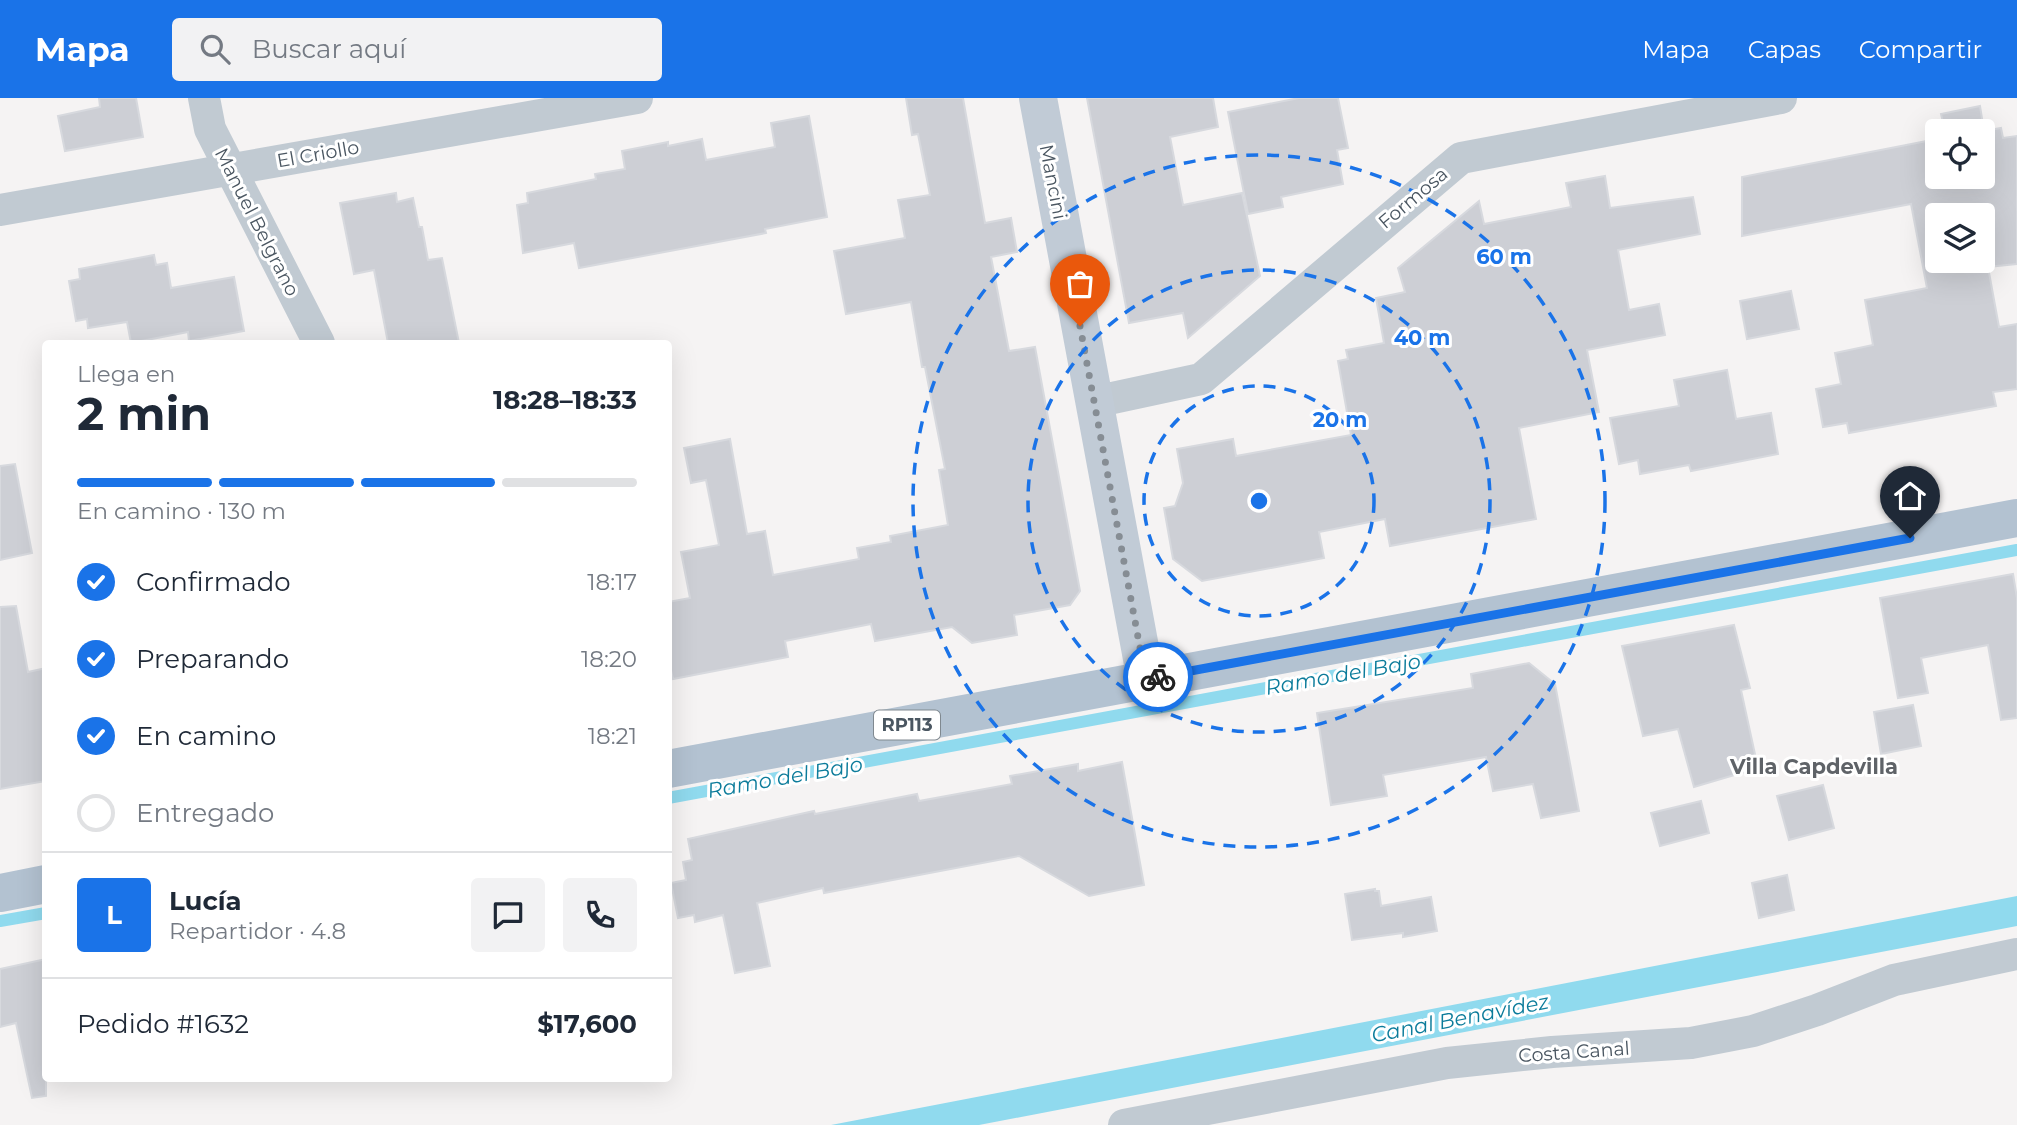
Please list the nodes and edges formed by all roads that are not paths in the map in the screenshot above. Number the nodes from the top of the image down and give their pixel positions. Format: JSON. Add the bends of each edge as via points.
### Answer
{"nodes":[{"id":1,"x":204,"y":98,"type":"edge"},
{"id":2,"x":636,"y":98,"type":"edge"},
{"id":3,"x":1038,"y":98,"type":"edge"},
{"id":4,"x":1781,"y":98,"type":"edge"},
{"id":5,"x":230,"y":169,"type":"junction"},
{"id":6,"x":0,"y":210,"type":"edge"},
{"id":7,"x":316,"y":340,"type":"edge"},
{"id":8,"x":1094,"y":402,"type":"junction"},
{"id":9,"x":2017,"y":518,"type":"edge"},
{"id":10,"x":1146,"y":680,"type":"junction"},
{"id":11,"x":672,"y":768,"type":"edge"},
{"id":12,"x":42,"y":885,"type":"edge"},
{"id":13,"x":0,"y":893,"type":"edge"},
{"id":14,"x":2017,"y":954,"type":"edge"},
{"id":15,"x":1124,"y":1125,"type":"edge"}],
"edges":[{"from":1,"to":5,"type":"street","name":"Manuel Belgrano","via":[[210,129]]},
{"from":2,"to":5,"type":"street","name":"El Criollo"},
{"from":3,"to":8,"type":"street","name":"Mancini"},
{"from":4,"to":8,"type":"street","name":"Formosa","via":[[1461,158],[1200,379]]},
{"from":5,"to":6,"type":"street","name":"El Criollo"},
{"from":5,"to":7,"type":"street","name":"Manuel Belgrano"},
{"from":8,"to":10,"type":"street","name":"Mancini"},
{"from":9,"to":10,"type":"main road","number":"RP113"},
{"from":10,"to":11,"type":"main road","number":"RP113"},
{"from":12,"to":13,"type":"main road"},
{"from":14,"to":15,"type":"street","name":"Costa Canal","via":[[1894,980],[1753,1031],[1691,1043],[1447,1063]]}]}
